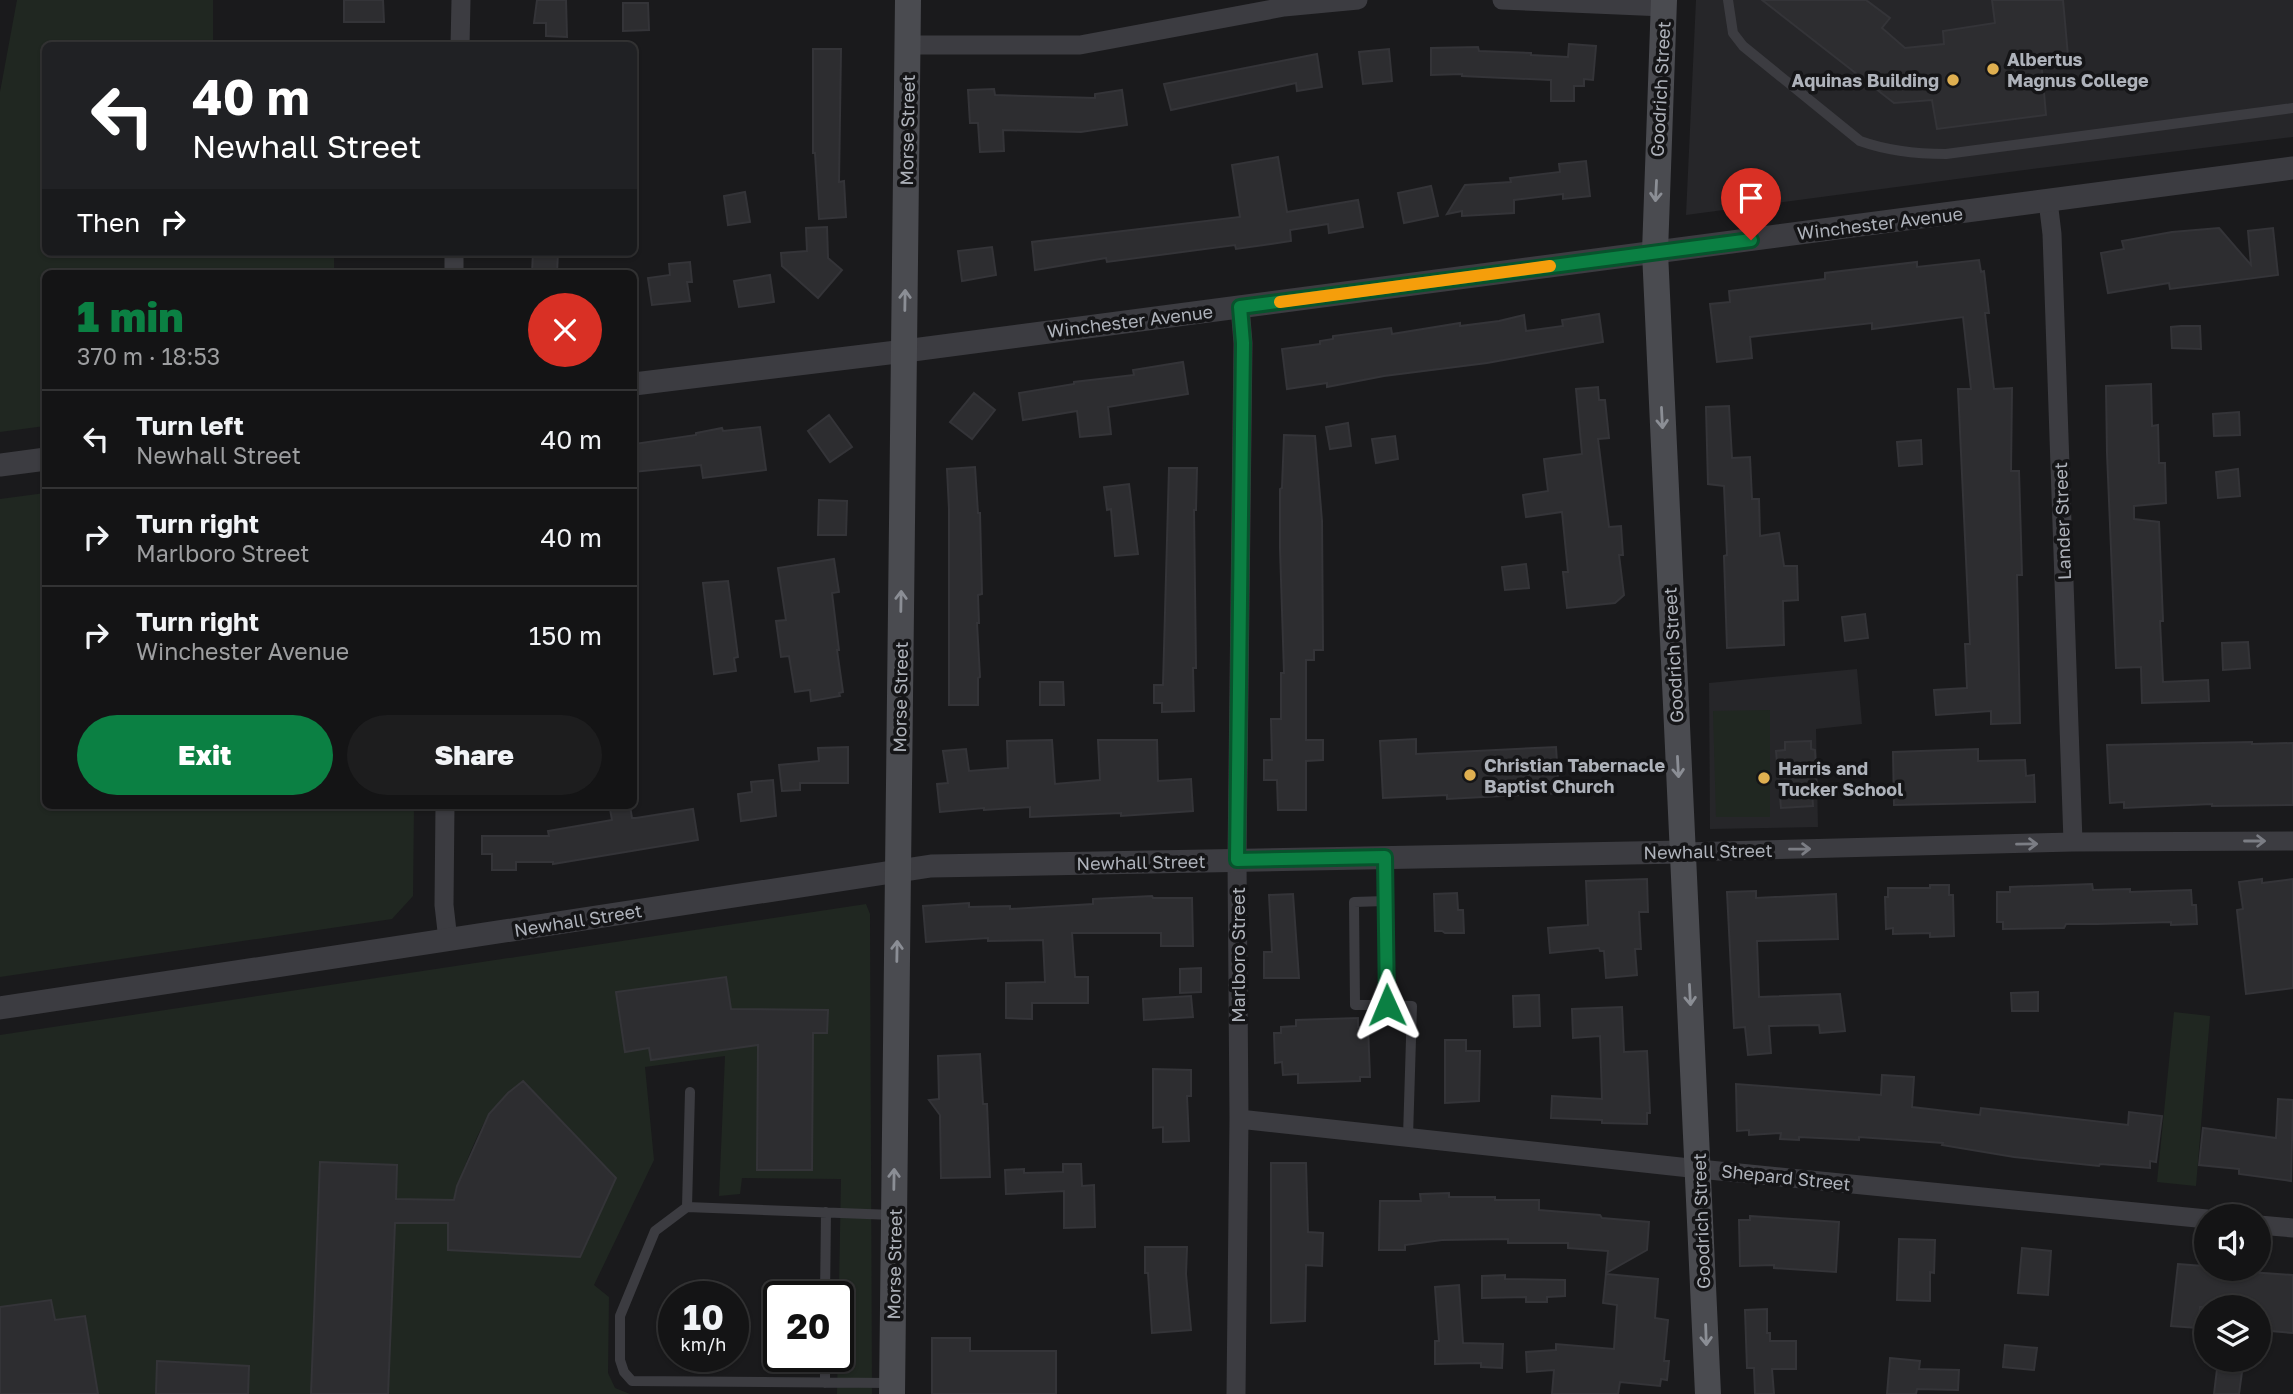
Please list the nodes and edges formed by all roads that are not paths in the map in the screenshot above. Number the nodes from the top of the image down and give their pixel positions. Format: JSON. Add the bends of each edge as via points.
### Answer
{"nodes":[{"id":1,"x":461,"y":0,"type":"edge"},
{"id":2,"x":908,"y":0,"type":"edge"},
{"id":3,"x":1358,"y":0,"type":"edge"},
{"id":4,"x":1502,"y":0,"type":"edge"},
{"id":5,"x":1728,"y":0,"type":"edge"},
{"id":6,"x":1664,"y":4,"type":"edge"},
{"id":7,"x":460,"y":42,"type":"edge"},
{"id":8,"x":908,"y":45,"type":"junction"},
{"id":9,"x":2293,"y":108,"type":"edge"},
{"id":10,"x":2293,"y":168,"type":"edge"},
{"id":11,"x":2048,"y":201,"type":"junction"},
{"id":12,"x":1655,"y":252,"type":"junction"},
{"id":13,"x":1240,"y":307,"type":"junction"},
{"id":14,"x":905,"y":351,"type":"junction"},
{"id":15,"x":637,"y":384,"type":"edge"},
{"id":16,"x":42,"y":460,"type":"edge"},
{"id":17,"x":0,"y":465,"type":"edge"},
{"id":18,"x":445,"y":809,"type":"edge"},
{"id":19,"x":2293,"y":841,"type":"edge"},
{"id":20,"x":2073,"y":842,"type":"junction"},
{"id":21,"x":1682,"y":852,"type":"junction"},
{"id":22,"x":1385,"y":857,"type":"junction"},
{"id":23,"x":1237,"y":860,"type":"junction"},
{"id":24,"x":897,"y":872,"type":"junction"},
{"id":25,"x":1385,"y":901,"type":"junction"},
{"id":26,"x":448,"y":940,"type":"junction"},
{"id":27,"x":1387,"y":1005,"type":"junction"},
{"id":28,"x":0,"y":1008,"type":"edge"},
{"id":29,"x":691,"y":1092,"type":"dead end"},
{"id":30,"x":1239,"y":1119,"type":"junction"},
{"id":31,"x":1408,"y":1138,"type":"junction"},
{"id":32,"x":1699,"y":1169,"type":"junction"},
{"id":33,"x":687,"y":1207,"type":"junction"},
{"id":34,"x":826,"y":1212,"type":"junction"},
{"id":35,"x":894,"y":1215,"type":"junction"},
{"id":36,"x":2194,"y":1218,"type":"edge"},
{"id":37,"x":2271,"y":1225,"type":"edge"},
{"id":38,"x":2293,"y":1228,"type":"edge"},
{"id":39,"x":825,"y":1281,"type":"edge"},
{"id":40,"x":825,"y":1372,"type":"edge"},
{"id":41,"x":825,"y":1383,"type":"junction"},
{"id":42,"x":892,"y":1389,"type":"edge"},
{"id":43,"x":1237,"y":1394,"type":"edge"},
{"id":44,"x":1708,"y":1394,"type":"edge"}],
"edges":[{"from":1,"to":7,"type":"street"},
{"from":2,"to":8,"type":"main road","name":"Morse Street"},
{"from":3,"to":8,"type":"street","via":[[1284,7],[1080,45]]},
{"from":4,"to":6,"type":"street"},
{"from":5,"to":9,"type":"lane","via":[[1733,33],[1742,46],[1860,141],[1875,146],[1946,154]]},
{"from":6,"to":12,"type":"main road","name":"Goodrich Street","one_way":true},
{"from":14,"to":8,"type":"main road","name":"Morse Street","one_way":true},
{"from":10,"to":11,"type":"street","name":"Winchester Avenue"},
{"from":11,"to":12,"type":"street","name":"Winchester Avenue"},
{"from":11,"to":20,"type":"street","name":"Lander Street"},
{"from":12,"to":13,"type":"street","name":"Winchester Avenue"},
{"from":12,"to":21,"type":"main road","name":"Goodrich Street","one_way":true},
{"from":13,"to":14,"type":"street","name":"Winchester Avenue"},
{"from":13,"to":23,"type":"street","name":"Marlboro Street"},
{"from":14,"to":15,"type":"street","name":"Winchester Avenue"},
{"from":24,"to":14,"type":"main road","name":"Morse Street","one_way":true},
{"from":16,"to":17,"type":"street"},
{"from":18,"to":26,"type":"street"},
{"from":20,"to":19,"type":"street","name":"Newhall Street","one_way":true},
{"from":21,"to":20,"type":"street","name":"Newhall Street","one_way":true},
{"from":21,"to":22,"type":"street","name":"Newhall Street"},
{"from":21,"to":32,"type":"main road","name":"Goodrich Street","one_way":true},
{"from":22,"to":23,"type":"street","name":"Newhall Street"},
{"from":22,"to":25,"type":"lane"},
{"from":23,"to":24,"type":"street","name":"Newhall Street","via":[[931,866]]},
{"from":23,"to":30,"type":"street","name":"Marlboro Street"},
{"from":24,"to":26,"type":"street","name":"Newhall Street"},
{"from":35,"to":24,"type":"main road","name":"Morse Street","one_way":true},
{"from":25,"to":27,"type":"lane"},
{"from":25,"to":27,"type":"lane","via":[[1354,902],[1355,1005]]},
{"from":26,"to":28,"type":"street","name":"Newhall Street"},
{"from":27,"to":31,"type":"lane","via":[[1412,1006]]},
{"from":29,"to":33,"type":"lane"},
{"from":30,"to":31,"type":"street","name":"Shepard Street"},
{"from":30,"to":43,"type":"street","name":"Marlboro Street"},
{"from":31,"to":32,"type":"street","name":"Shepard Street"},
{"from":32,"to":36,"type":"street","name":"Shepard Street"},
{"from":32,"to":44,"type":"main road","name":"Goodrich Street","one_way":true},
{"from":33,"to":34,"type":"lane"},
{"from":33,"to":41,"type":"lane","via":[[655,1231],[620,1316],[624,1372],[632,1381]]},
{"from":34,"to":35,"type":"lane"},
{"from":34,"to":39,"type":"lane"},
{"from":35,"to":42,"type":"main road","name":"Morse Street"},
{"from":37,"to":38,"type":"street"},
{"from":40,"to":41,"type":"lane"},
{"from":41,"to":42,"type":"lane"}]}
